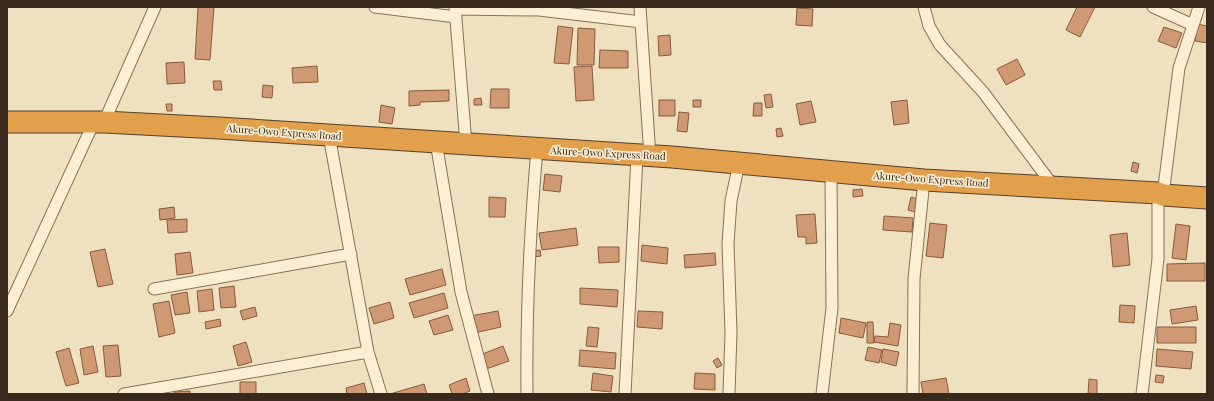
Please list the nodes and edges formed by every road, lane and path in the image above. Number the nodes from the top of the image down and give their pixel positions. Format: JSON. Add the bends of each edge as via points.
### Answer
{"nodes":[{"id":1,"x":155,"y":7,"type":"edge"},
{"id":2,"x":375,"y":7,"type":"edge"},
{"id":3,"x":640,"y":7,"type":"edge"},
{"id":4,"x":924,"y":7,"type":"edge"},
{"id":5,"x":1153,"y":7,"type":"edge"},
{"id":6,"x":1199,"y":7,"type":"edge"},
{"id":7,"x":455,"y":11,"type":"edge"},
{"id":8,"x":641,"y":22,"type":"junction"},
{"id":9,"x":1193,"y":25,"type":"junction"},
{"id":10,"x":7,"y":122,"type":"edge"},
{"id":11,"x":99,"y":122,"type":"junction"},
{"id":12,"x":329,"y":135,"type":"junction"},
{"id":13,"x":436,"y":142,"type":"junction"},
{"id":14,"x":466,"y":144,"type":"junction"},
{"id":15,"x":537,"y":149,"type":"junction"},
{"id":16,"x":644,"y":156,"type":"junction"},
{"id":17,"x":739,"y":163,"type":"junction"},
{"id":18,"x":831,"y":171,"type":"junction"},
{"id":19,"x":924,"y":180,"type":"junction"},
{"id":20,"x":1054,"y":187,"type":"junction"},
{"id":21,"x":1160,"y":194,"type":"junction"},
{"id":22,"x":1207,"y":198,"type":"edge"},
{"id":23,"x":351,"y":254,"type":"junction"},
{"id":24,"x":154,"y":289,"type":"dead end"},
{"id":25,"x":7,"y":311,"type":"edge"},
{"id":26,"x":368,"y":352,"type":"junction"},
{"id":27,"x":124,"y":394,"type":"edge"},
{"id":28,"x":381,"y":394,"type":"edge"},
{"id":29,"x":488,"y":394,"type":"edge"},
{"id":30,"x":526,"y":394,"type":"edge"},
{"id":31,"x":625,"y":394,"type":"edge"},
{"id":32,"x":729,"y":394,"type":"edge"},
{"id":33,"x":822,"y":394,"type":"edge"},
{"id":34,"x":913,"y":394,"type":"edge"},
{"id":35,"x":1142,"y":394,"type":"edge"}],
"edges":[{"from":1,"to":11,"type":"street"},
{"from":2,"to":7,"type":"street"},
{"from":3,"to":8,"type":"street"},
{"from":4,"to":20,"type":"street","via":[[929,26],[940,45],[983,92]]},
{"from":5,"to":9,"type":"street"},
{"from":6,"to":9,"type":"street"},
{"from":7,"to":8,"type":"street","via":[[538,10]]},
{"from":7,"to":14,"type":"street"},
{"from":8,"to":16,"type":"street"},
{"from":9,"to":21,"type":"street","via":[[1179,68]]},
{"from":10,"to":11,"type":"highway","name":"Akure-Owo Express Road"},
{"from":11,"to":12,"type":"highway","name":"Akure-Owo Express Road"},
{"from":11,"to":25,"type":"street"},
{"from":12,"to":13,"type":"highway","name":"Akure-Owo Express Road"},
{"from":12,"to":23,"type":"street"},
{"from":13,"to":14,"type":"highway","name":"Akure-Owo Express Road"},
{"from":13,"to":29,"type":"street","via":[[461,292]]},
{"from":14,"to":15,"type":"highway","name":"Akure-Owo Express Road"},
{"from":15,"to":16,"type":"highway","name":"Akure-Owo Express Road"},
{"from":15,"to":30,"type":"street","via":[[531,223]]},
{"from":16,"to":17,"type":"highway","name":"Akure-Owo Express Road"},
{"from":16,"to":31,"type":"street"},
{"from":17,"to":18,"type":"highway","name":"Akure-Owo Express Road"},
{"from":17,"to":32,"type":"street","via":[[731,201],[728,244],[731,332]]},
{"from":18,"to":19,"type":"highway","name":"Akure-Owo Express Road"},
{"from":18,"to":33,"type":"street","via":[[832,308]]},
{"from":19,"to":20,"type":"highway","name":"Akure-Owo Express Road"},
{"from":19,"to":34,"type":"street","via":[[914,279]]},
{"from":20,"to":21,"type":"highway","name":"Akure-Owo Express Road"},
{"from":21,"to":22,"type":"highway","name":"Akure-Owo Express Road"},
{"from":21,"to":35,"type":"street","via":[[1158,259]]},
{"from":23,"to":24,"type":"street"},
{"from":23,"to":26,"type":"street"},
{"from":26,"to":27,"type":"street"},
{"from":26,"to":28,"type":"street"}]}
